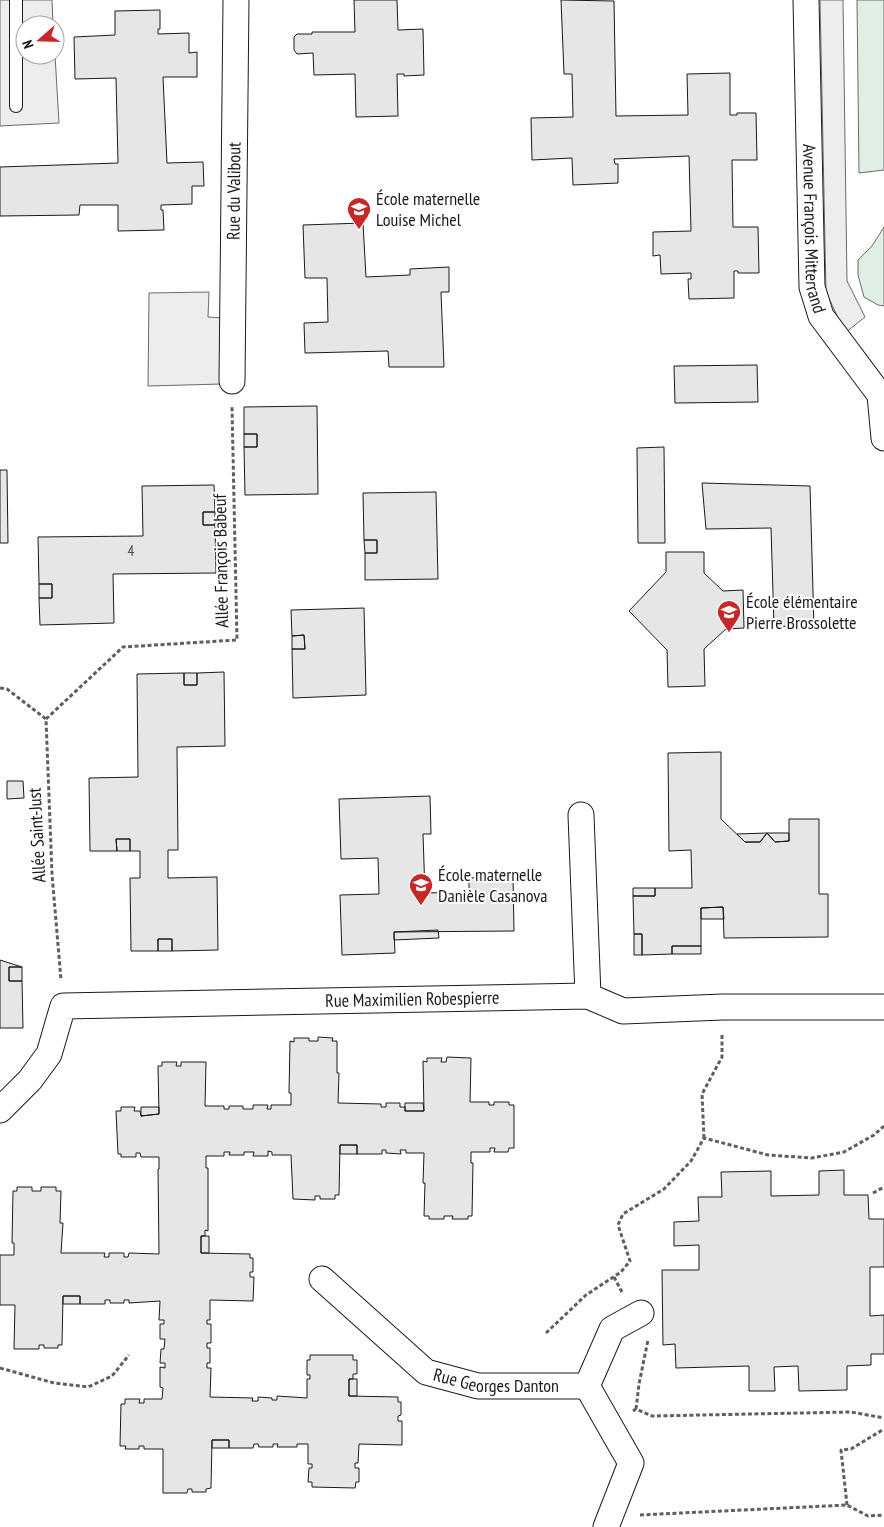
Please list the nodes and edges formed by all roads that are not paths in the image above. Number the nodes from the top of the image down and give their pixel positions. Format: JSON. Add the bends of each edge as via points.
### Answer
{"nodes":[{"id":1,"x":16,"y":0,"type":"edge"},
{"id":2,"x":236,"y":0,"type":"edge"},
{"id":3,"x":806,"y":0,"type":"edge"},
{"id":4,"x":16,"y":106,"type":"dead end"},
{"id":5,"x":232,"y":381,"type":"road end"},
{"id":6,"x":882,"y":394,"type":"edge"},
{"id":7,"x":884,"y":438,"type":"edge"},
{"id":8,"x":581,"y":815,"type":"dead end"},
{"id":9,"x":588,"y":996,"type":"junction"},
{"id":10,"x":884,"y":1007,"type":"edge"},
{"id":11,"x":0,"y":1110,"type":"edge"},
{"id":12,"x":322,"y":1279,"type":"dead end"},
{"id":13,"x":641,"y":1313,"type":"road end"},
{"id":14,"x":587,"y":1386,"type":"junction"},
{"id":15,"x":608,"y":1522,"type":"edge"}],
"edges":[{"from":1,"to":4,"type":"lane"},
{"from":2,"to":5,"type":"street","name":"Rue du Valibout"},
{"from":3,"to":6,"type":"street","name":"Avenue François Mitterrand","via":[[812,287],[821,316]]},
{"from":6,"to":7,"type":"street","name":"Avenue François Mitterrand"},
{"from":8,"to":9,"type":"street"},
{"from":9,"to":10,"type":"street","name":"Rue Maximilien Robespierre","via":[[623,1011]]},
{"from":9,"to":11,"type":"street","name":"Rue Maximilien Robespierre","via":[[63,1006],[49,1054],[30,1080]]},
{"from":12,"to":14,"type":"street","name":"Rue Georges Danton","via":[[426,1372],[478,1386]]},
{"from":13,"to":14,"type":"street","via":[[612,1329]]},
{"from":14,"to":15,"type":"street","via":[[631,1463]]}]}
